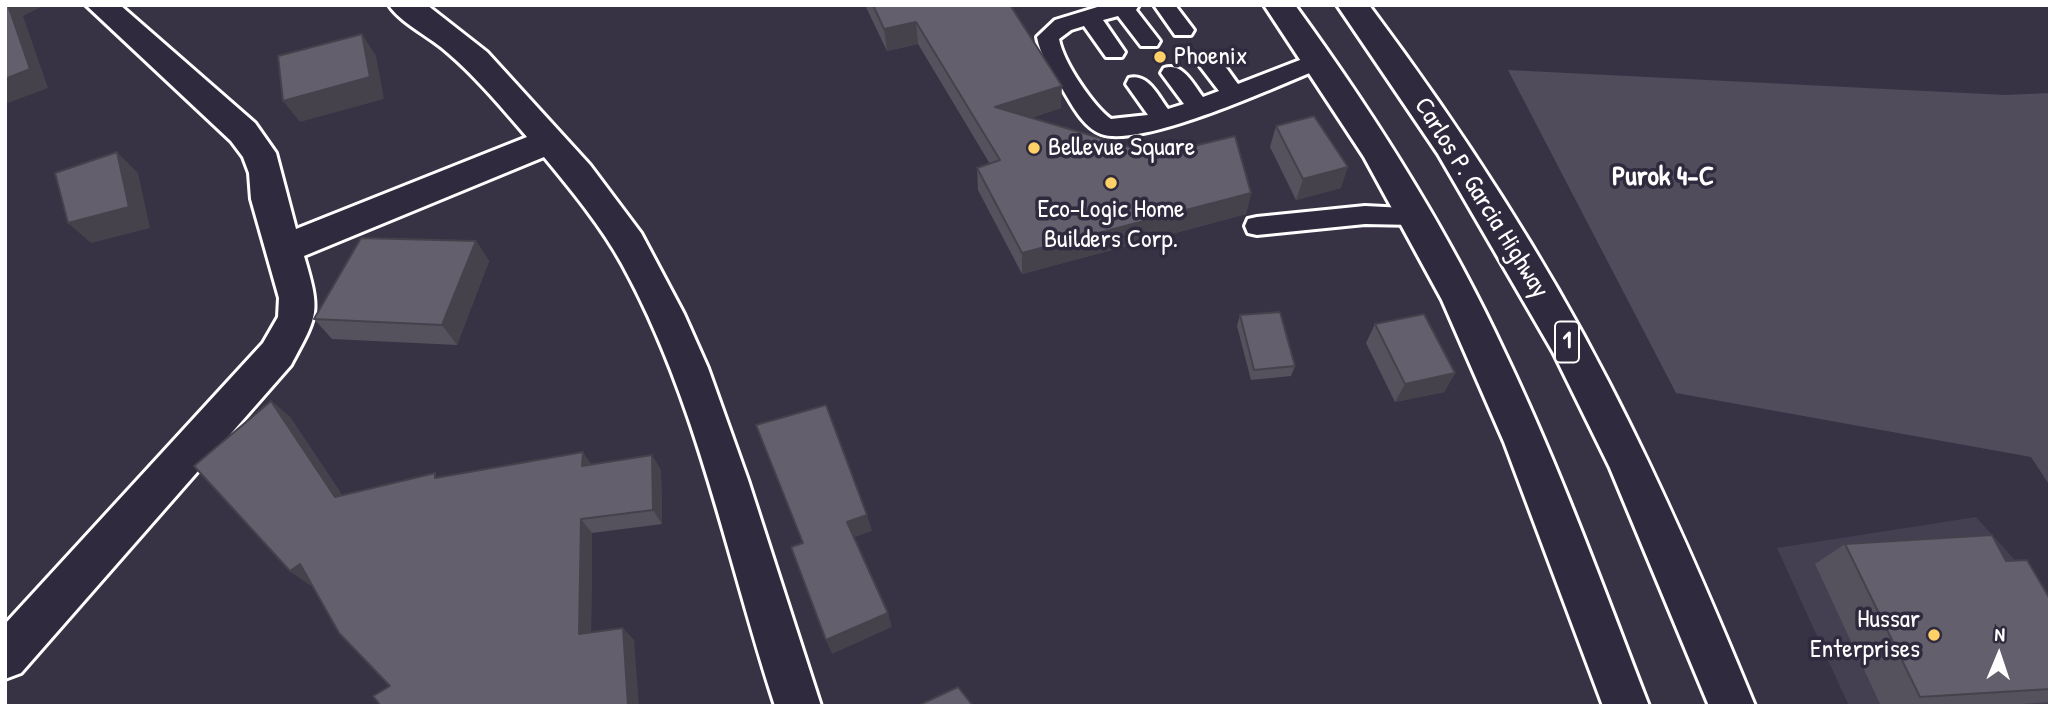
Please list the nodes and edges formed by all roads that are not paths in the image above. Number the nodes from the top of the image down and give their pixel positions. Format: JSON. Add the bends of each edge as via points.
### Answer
{"nodes":[{"id":1,"x":101,"y":5,"type":"edge"},
{"id":2,"x":404,"y":5,"type":"edge"},
{"id":3,"x":1164,"y":5,"type":"edge"},
{"id":4,"x":1279,"y":5,"type":"edge"},
{"id":5,"x":1352,"y":5,"type":"edge"},
{"id":6,"x":1126,"y":6,"type":"edge"},
{"id":7,"x":1089,"y":17,"type":"junction"},
{"id":8,"x":1183,"y":30,"type":"dead end"},
{"id":9,"x":1149,"y":41,"type":"dead end"},
{"id":10,"x":1114,"y":52,"type":"dead end"},
{"id":11,"x":1207,"y":61,"type":"dead end"},
{"id":12,"x":1318,"y":61,"type":"junction"},
{"id":13,"x":1172,"y":73,"type":"dead end"},
{"id":14,"x":1137,"y":84,"type":"dead end"},
{"id":15,"x":1234,"y":94,"type":"junction"},
{"id":16,"x":1198,"y":106,"type":"junction"},
{"id":17,"x":1162,"y":118,"type":"junction"},
{"id":18,"x":550,"y":141,"type":"junction"},
{"id":19,"x":1415,"y":216,"type":"junction"},
{"id":20,"x":1257,"y":226,"type":"dead end"},
{"id":21,"x":285,"y":249,"type":"junction"},
{"id":22,"x":5,"y":657,"type":"edge"},
{"id":23,"x":798,"y":706,"type":"edge"},
{"id":24,"x":1626,"y":706,"type":"edge"},
{"id":25,"x":1732,"y":706,"type":"edge"}],
"edges":[{"from":1,"to":21,"type":"main road","via":[[243,132],[266,173]]},
{"from":2,"to":18,"type":"main road","via":[[471,52]]},
{"from":3,"to":8,"type":"lane"},
{"from":4,"to":12,"type":"main road"},
{"from":5,"to":25,"type":"main road","name":"Carlos P. Garcia Highway","number":"1","via":[[1428,110],[1529,272],[1600,405]]},
{"from":6,"to":7,"type":"lane"},
{"from":6,"to":9,"type":"lane"},
{"from":7,"to":10,"type":"lane"},
{"from":7,"to":17,"type":"lane","via":[[1054,30],[1048,44],[1096,120],[1104,127],[1122,130]]},
{"from":11,"to":15,"type":"lane"},
{"from":12,"to":15,"type":"lane"},
{"from":12,"to":19,"type":"main road"},
{"from":13,"to":16,"type":"lane"},
{"from":14,"to":17,"type":"lane"},
{"from":15,"to":16,"type":"lane"},
{"from":16,"to":17,"type":"lane"},
{"from":18,"to":21,"type":"main road"},
{"from":18,"to":23,"type":"main road","via":[[638,259],[669,322],[702,404]]},
{"from":19,"to":20,"type":"lane","via":[[1366,215]]},
{"from":19,"to":24,"type":"main road","via":[[1508,402]]},
{"from":21,"to":22,"type":"main road","via":[[298,299],[297,318],[277,354]]}]}
